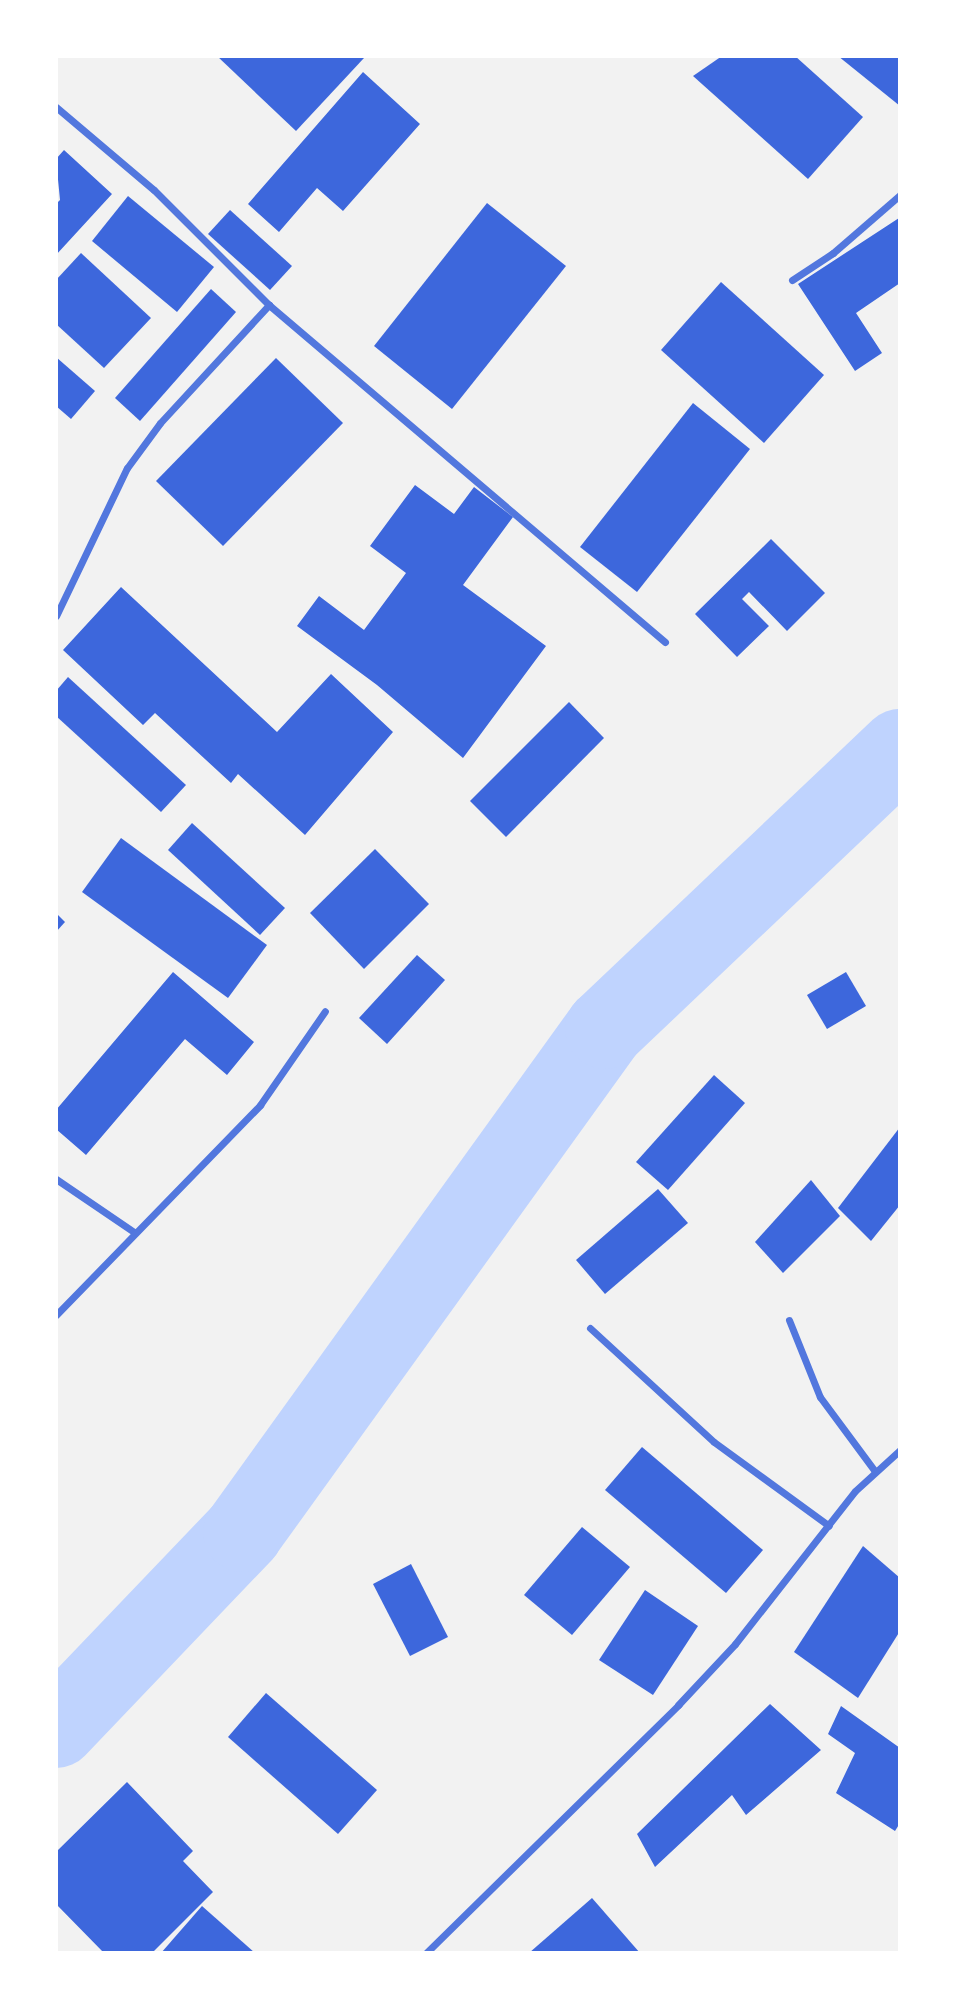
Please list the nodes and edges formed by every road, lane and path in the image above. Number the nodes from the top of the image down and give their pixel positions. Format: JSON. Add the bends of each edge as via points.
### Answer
{"nodes":[{"id":1,"x":56,"y":107,"type":"edge"},
{"id":2,"x":900,"y":195,"type":"edge"},
{"id":3,"x":792,"y":280,"type":"dead end"},
{"id":4,"x":269,"y":305,"type":"junction"},
{"id":5,"x":56,"y":616,"type":"edge"},
{"id":6,"x":665,"y":642,"type":"dead end"},
{"id":7,"x":325,"y":1011,"type":"dead end"},
{"id":8,"x":56,"y":1179,"type":"edge"},
{"id":9,"x":134,"y":1233,"type":"junction"},
{"id":10,"x":56,"y":1315,"type":"edge"},
{"id":11,"x":789,"y":1321,"type":"dead end"},
{"id":12,"x":590,"y":1328,"type":"dead end"},
{"id":13,"x":900,"y":1450,"type":"edge"},
{"id":14,"x":874,"y":1470,"type":"junction"},
{"id":15,"x":829,"y":1526,"type":"junction"},
{"id":16,"x":426,"y":1953,"type":"edge"}],
"edges":[{"from":1,"to":4,"type":"street","via":[[154,190]]},
{"from":2,"to":3,"type":"street","via":[[833,253]]},
{"from":4,"to":5,"type":"street","via":[[160,423],[127,468]]},
{"from":4,"to":6,"type":"street"},
{"from":7,"to":9,"type":"street","via":[[260,1105]]},
{"from":8,"to":9,"type":"street"},
{"from":9,"to":10,"type":"street"},
{"from":11,"to":14,"type":"street","via":[[820,1397]]},
{"from":12,"to":15,"type":"street","via":[[714,1442]]},
{"from":13,"to":14,"type":"street"},
{"from":14,"to":15,"type":"street"},
{"from":15,"to":16,"type":"street","via":[[735,1644],[678,1705]]}]}
